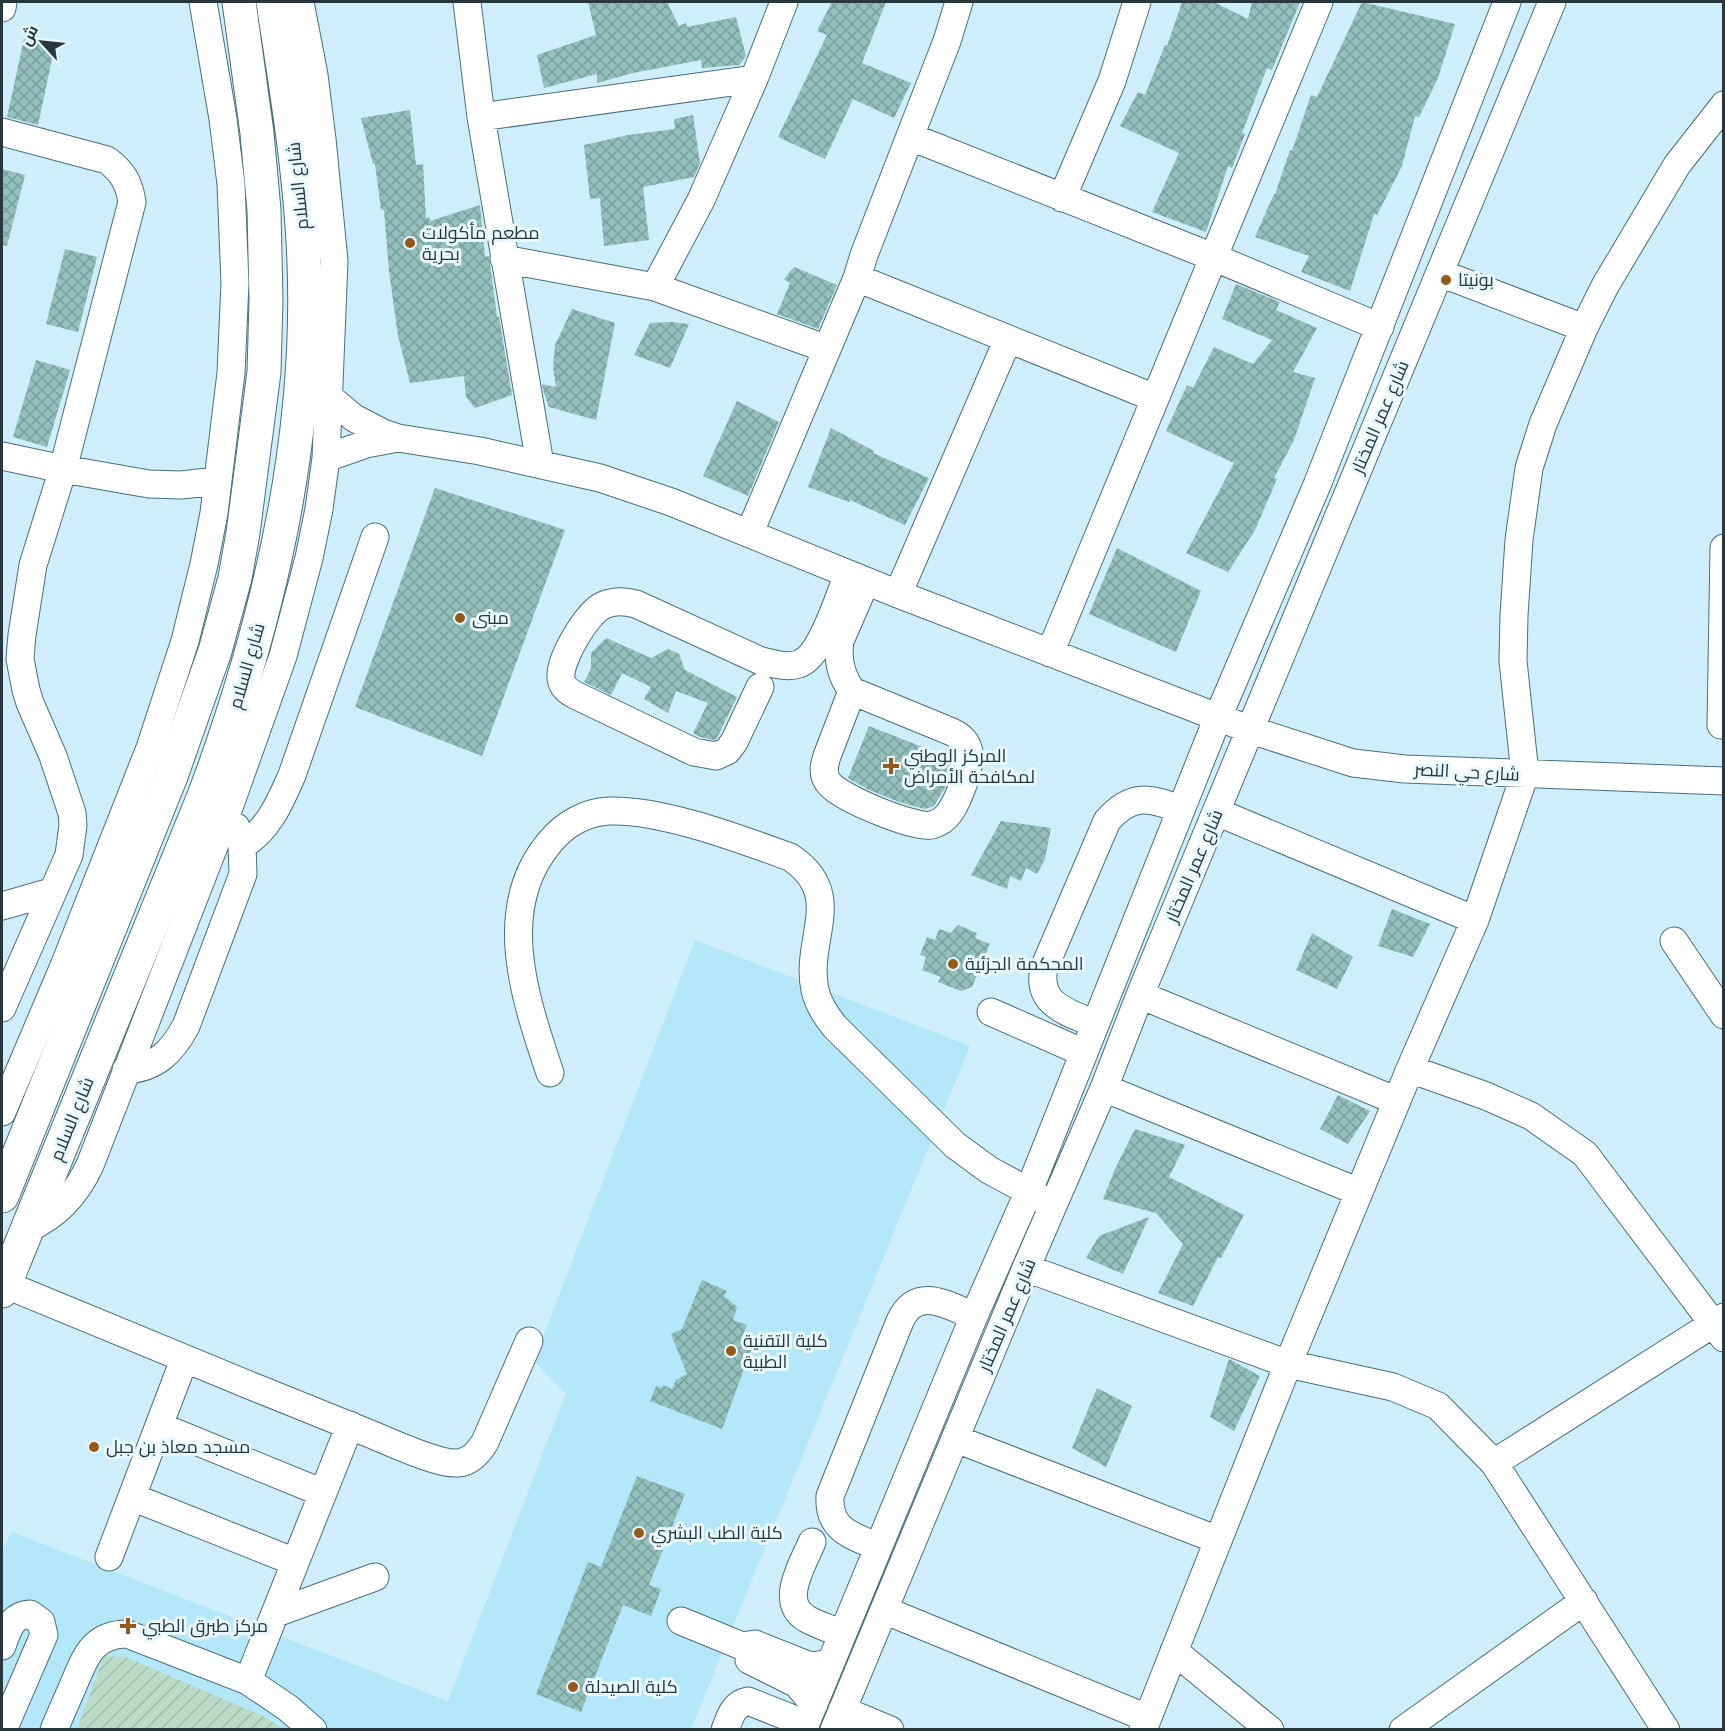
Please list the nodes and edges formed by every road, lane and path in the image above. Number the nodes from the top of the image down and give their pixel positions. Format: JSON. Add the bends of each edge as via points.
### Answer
{"nodes":[{"id":1,"x":3,"y":2,"type":"edge"},
{"id":2,"x":203,"y":2,"type":"edge"},
{"id":3,"x":239,"y":2,"type":"edge"},
{"id":4,"x":273,"y":2,"type":"edge"},
{"id":5,"x":300,"y":2,"type":"edge"},
{"id":6,"x":467,"y":2,"type":"edge"},
{"id":7,"x":784,"y":2,"type":"edge"},
{"id":8,"x":958,"y":2,"type":"edge"},
{"id":9,"x":1137,"y":2,"type":"edge"},
{"id":10,"x":1320,"y":2,"type":"edge"},
{"id":11,"x":1507,"y":2,"type":"edge"},
{"id":12,"x":1552,"y":2,"type":"edge"},
{"id":13,"x":2,"y":8,"type":"edge"},
{"id":14,"x":754,"y":79,"type":"junction"},
{"id":15,"x":1724,"y":105,"type":"edge"},
{"id":16,"x":480,"y":117,"type":"junction"},
{"id":17,"x":2,"y":132,"type":"edge"},
{"id":18,"x":911,"y":137,"type":"junction"},
{"id":19,"x":1062,"y":198,"type":"junction"},
{"id":20,"x":1213,"y":257,"type":"junction"},
{"id":21,"x":504,"y":259,"type":"junction"},
{"id":22,"x":1440,"y":273,"type":"junction"},
{"id":23,"x":857,"y":278,"type":"junction"},
{"id":24,"x":655,"y":287,"type":"junction"},
{"id":25,"x":1380,"y":327,"type":"junction"},
{"id":26,"x":1584,"y":328,"type":"junction"},
{"id":27,"x":1008,"y":339,"type":"junction"},
{"id":28,"x":827,"y":349,"type":"junction"},
{"id":29,"x":329,"y":397,"type":"junction"},
{"id":30,"x":1155,"y":398,"type":"junction"},
{"id":31,"x":398,"y":438,"type":"junction"},
{"id":32,"x":2,"y":456,"type":"edge"},
{"id":33,"x":326,"y":458,"type":"junction"},
{"id":34,"x":540,"y":464,"type":"junction"},
{"id":35,"x":63,"y":469,"type":"junction"},
{"id":36,"x":217,"y":481,"type":"junction"},
{"id":37,"x":1317,"y":485,"type":"junction"},
{"id":38,"x":1347,"y":497,"type":"junction"},
{"id":39,"x":750,"y":532,"type":"junction"},
{"id":40,"x":375,"y":537,"type":"dead end"},
{"id":41,"x":1724,"y":548,"type":"edge"},
{"id":42,"x":857,"y":577,"type":"junction"},
{"id":43,"x":898,"y":594,"type":"junction"},
{"id":44,"x":12,"y":632,"type":"edge"},
{"id":45,"x":1050,"y":653,"type":"junction"},
{"id":46,"x":760,"y":687,"type":"dead end"},
{"id":47,"x":852,"y":691,"type":"junction"},
{"id":48,"x":1218,"y":717,"type":"junction"},
{"id":49,"x":1722,"y":725,"type":"dead end"},
{"id":50,"x":1251,"y":729,"type":"junction"},
{"id":51,"x":1526,"y":774,"type":"junction"},
{"id":52,"x":1724,"y":781,"type":"edge"},
{"id":53,"x":1181,"y":810,"type":"junction"},
{"id":54,"x":1217,"y":812,"type":"junction"},
{"id":55,"x":227,"y":813,"type":"junction"},
{"id":56,"x":242,"y":845,"type":"junction"},
{"id":57,"x":51,"y":892,"type":"junction"},
{"id":58,"x":2,"y":906,"type":"edge"},
{"id":59,"x":1475,"y":920,"type":"junction"},
{"id":60,"x":1674,"y":941,"type":"dead end"},
{"id":61,"x":1140,"y":995,"type":"junction"},
{"id":62,"x":2,"y":1008,"type":"edge"},
{"id":63,"x":991,"y":1012,"type":"dead end"},
{"id":64,"x":1724,"y":1016,"type":"edge"},
{"id":65,"x":1095,"y":1024,"type":"junction"},
{"id":66,"x":1084,"y":1053,"type":"junction"},
{"id":67,"x":1410,"y":1069,"type":"junction"},
{"id":68,"x":126,"y":1070,"type":"junction"},
{"id":69,"x":550,"y":1073,"type":"dead end"},
{"id":70,"x":1104,"y":1088,"type":"junction"},
{"id":71,"x":1397,"y":1101,"type":"junction"},
{"id":72,"x":2,"y":1112,"type":"edge"},
{"id":73,"x":1359,"y":1192,"type":"junction"},
{"id":74,"x":1028,"y":1193,"type":"junction"},
{"id":75,"x":2,"y":1196,"type":"edge"},
{"id":76,"x":1054,"y":1205,"type":"junction"},
{"id":77,"x":27,"y":1229,"type":"junction"},
{"id":78,"x":1026,"y":1268,"type":"junction"},
{"id":79,"x":3,"y":1288,"type":"edge"},
{"id":80,"x":974,"y":1316,"type":"junction"},
{"id":81,"x":1720,"y":1326,"type":"edge"},
{"id":82,"x":529,"y":1341,"type":"dead end"},
{"id":83,"x":1288,"y":1364,"type":"junction"},
{"id":84,"x":179,"y":1372,"type":"dead end"},
{"id":85,"x":350,"y":1425,"type":"junction"},
{"id":86,"x":159,"y":1426,"type":"junction"},
{"id":87,"x":956,"y":1439,"type":"junction"},
{"id":88,"x":1494,"y":1463,"type":"junction"},
{"id":89,"x":322,"y":1493,"type":"junction"},
{"id":90,"x":132,"y":1497,"type":"junction"},
{"id":91,"x":1218,"y":1540,"type":"junction"},
{"id":92,"x":812,"y":1542,"type":"dead end"},
{"id":93,"x":878,"y":1547,"type":"junction"},
{"id":94,"x":109,"y":1557,"type":"dead end"},
{"id":95,"x":295,"y":1562,"type":"junction"},
{"id":96,"x":375,"y":1577,"type":"dead end"},
{"id":97,"x":1584,"y":1601,"type":"junction"},
{"id":98,"x":884,"y":1611,"type":"junction"},
{"id":99,"x":276,"y":1613,"type":"junction"},
{"id":100,"x":681,"y":1621,"type":"dead end"},
{"id":101,"x":842,"y":1634,"type":"junction"},
{"id":102,"x":2,"y":1646,"type":"edge"},
{"id":103,"x":741,"y":1646,"type":"junction"},
{"id":104,"x":1174,"y":1651,"type":"junction"},
{"id":105,"x":830,"y":1663,"type":"junction"},
{"id":106,"x":248,"y":1681,"type":"junction"},
{"id":107,"x":808,"y":1719,"type":"edge"},
{"id":108,"x":838,"y":1720,"type":"edge"},
{"id":109,"x":1145,"y":1724,"type":"edge"},
{"id":110,"x":3,"y":1730,"type":"edge"},
{"id":111,"x":54,"y":1730,"type":"edge"},
{"id":112,"x":313,"y":1730,"type":"edge"},
{"id":113,"x":724,"y":1730,"type":"edge"},
{"id":114,"x":890,"y":1730,"type":"edge"},
{"id":115,"x":1270,"y":1730,"type":"edge"},
{"id":116,"x":1403,"y":1730,"type":"edge"},
{"id":117,"x":1666,"y":1730,"type":"edge"}],
"edges":[{"from":1,"to":13,"type":"street"},
{"from":2,"to":36,"type":"street","via":[[223,119],[235,284],[231,373]]},
{"from":3,"to":75,"type":"highway","name":"شارع السلام","via":[[264,210],[266,300],[264,372],[235,578],[215,651],[171,776]]},
{"from":4,"to":77,"type":"highway","name":"شارع السلام","via":[[298,165],[305,284],[298,411],[276,555],[225,741]]},
{"from":5,"to":29,"type":"street","via":[[322,139],[334,261]]},
{"from":6,"to":16,"type":"street"},
{"from":7,"to":14,"type":"street"},
{"from":8,"to":18,"type":"street"},
{"from":9,"to":19,"type":"street","via":[[1112,81]]},
{"from":10,"to":20,"type":"street"},
{"from":11,"to":25,"type":"street","name":"شارع عمر المختار"},
{"from":12,"to":22,"type":"street","name":"شارع عمر المختار"},
{"from":14,"to":16,"type":"street"},
{"from":14,"to":24,"type":"street","via":[[701,200]]},
{"from":15,"to":26,"type":"street","via":[[1677,165]]},
{"from":16,"to":21,"type":"street"},
{"from":17,"to":35,"type":"street","via":[[107,160],[126,178],[130,190],[130,215]]},
{"from":18,"to":19,"type":"street"},
{"from":18,"to":23,"type":"street"},
{"from":19,"to":20,"type":"street"},
{"from":20,"to":25,"type":"street"},
{"from":20,"to":30,"type":"street"},
{"from":21,"to":24,"type":"street"},
{"from":21,"to":34,"type":"street"},
{"from":22,"to":26,"type":"street"},
{"from":22,"to":38,"type":"street","name":"شارع عمر المختار"},
{"from":23,"to":27,"type":"street"},
{"from":23,"to":28,"type":"street"},
{"from":24,"to":28,"type":"street"},
{"from":25,"to":37,"type":"street","name":"شارع عمر المختار"},
{"from":26,"to":51,"type":"street","via":[[1543,424],[1529,468],[1519,540],[1513,661]]},
{"from":27,"to":30,"type":"street"},
{"from":27,"to":43,"type":"street"},
{"from":28,"to":39,"type":"street"},
{"from":29,"to":31,"type":"street","via":[[354,418]]},
{"from":29,"to":33,"type":"street"},
{"from":30,"to":45,"type":"street"},
{"from":31,"to":33,"type":"street"},
{"from":31,"to":34,"type":"street","name":"شارع حي النصر"},
{"from":32,"to":35,"type":"street"},
{"from":33,"to":55,"type":"street","via":[[297,608]]},
{"from":34,"to":39,"type":"street","name":"شارع حي النصر","via":[[600,478]]},
{"from":35,"to":36,"type":"street","via":[[166,485]]},
{"from":35,"to":44,"type":"street"},
{"from":36,"to":72,"type":"street","via":[[204,564],[170,691],[64,966]]},
{"from":37,"to":38,"type":"street"},
{"from":37,"to":48,"type":"street","name":"شارع عمر المختار"},
{"from":38,"to":50,"type":"street","name":"شارع عمر المختار"},
{"from":39,"to":42,"type":"street","name":"شارع حي النصر"},
{"from":40,"to":56,"type":"street","via":[[292,775],[261,831]]},
{"from":41,"to":49,"type":"street"},
{"from":42,"to":43,"type":"street","name":"شارع حي النصر"},
{"from":42,"to":46,"type":"street","via":[[818,645],[800,664],[780,666],[761,661],[625,601],[603,605],[585,620],[561,672],[562,684],[575,695],[694,752],[716,756],[734,742]]},
{"from":42,"to":47,"type":"street","via":[[839,650],[843,676]]},
{"from":43,"to":45,"type":"street","name":"شارع حي النصر"},
{"from":44,"to":57,"type":"street","via":[[26,690],[69,801],[73,825],[69,855]]},
{"from":45,"to":48,"type":"street","name":"شارع حي النصر"},
{"from":47,"to":47,"type":"street","via":[[824,766],[827,781],[846,796],[910,822],[925,826],[939,822],[950,812],[969,764],[970,752],[965,742],[952,732]]},
{"from":48,"to":50,"type":"street","name":"شارع حي النصر"},
{"from":48,"to":53,"type":"street","name":"شارع عمر المختار"},
{"from":50,"to":51,"type":"street","name":"شارع حي النصر","via":[[1353,763]]},
{"from":50,"to":54,"type":"street","name":"شارع عمر المختار"},
{"from":51,"to":52,"type":"street","name":"شارع حي النصر"},
{"from":51,"to":59,"type":"street"},
{"from":53,"to":65,"type":"street","name":"شارع عمر المختار"},
{"from":53,"to":65,"type":"street","via":[[1155,800],[1141,800],[1116,810],[1107,821],[1044,968],[1045,991],[1053,1004]]},
{"from":54,"to":59,"type":"street"},
{"from":54,"to":61,"type":"street","name":"شارع عمر المختار"},
{"from":55,"to":56,"type":"street"},
{"from":55,"to":68,"type":"street"},
{"from":56,"to":68,"type":"street","via":[[239,889],[180,1037],[158,1061]]},
{"from":57,"to":58,"type":"street"},
{"from":57,"to":62,"type":"street"},
{"from":59,"to":67,"type":"street"},
{"from":60,"to":64,"type":"street"},
{"from":61,"to":70,"type":"street","name":"شارع عمر المختار"},
{"from":61,"to":71,"type":"street"},
{"from":63,"to":66,"type":"street"},
{"from":65,"to":66,"type":"street","name":"شارع عمر المختار"},
{"from":66,"to":74,"type":"street","name":"شارع عمر المختار"},
{"from":67,"to":71,"type":"street"},
{"from":67,"to":81,"type":"street","via":[[1486,1095],[1531,1116],[1585,1154]]},
{"from":68,"to":77,"type":"street","via":[[76,1192],[54,1214]]},
{"from":69,"to":74,"type":"street","via":[[531,1017],[520,966],[520,913],[531,870],[560,830],[580,818],[607,811],[645,813],[790,857],[801,865],[810,874],[821,899],[814,977],[815,991],[826,1016],[955,1145]]},
{"from":70,"to":73,"type":"street"},
{"from":70,"to":76,"type":"street","name":"شارع عمر المختار"},
{"from":71,"to":73,"type":"street"},
{"from":73,"to":83,"type":"street"},
{"from":74,"to":76,"type":"street"},
{"from":74,"to":80,"type":"street","name":"شارع عمر المختار"},
{"from":76,"to":78,"type":"street","name":"شارع عمر المختار"},
{"from":77,"to":79,"type":"highway","name":"شارع السلام"},
{"from":78,"to":83,"type":"street"},
{"from":78,"to":87,"type":"street","name":"شارع عمر المختار"},
{"from":79,"to":85,"type":"street"},
{"from":80,"to":93,"type":"street","name":"شارع عمر المختار"},
{"from":80,"to":93,"type":"street","via":[[927,1300],[910,1306],[900,1322],[830,1496],[837,1525]]},
{"from":81,"to":88,"type":"street"},
{"from":82,"to":85,"type":"street","via":[[485,1442],[467,1460],[442,1461]]},
{"from":83,"to":88,"type":"street","via":[[1393,1387],[1438,1406]]},
{"from":83,"to":91,"type":"street"},
{"from":84,"to":86,"type":"street"},
{"from":85,"to":89,"type":"street"},
{"from":86,"to":89,"type":"street"},
{"from":86,"to":90,"type":"street"},
{"from":87,"to":91,"type":"street"},
{"from":87,"to":98,"type":"street","name":"شارع عمر المختار"},
{"from":88,"to":97,"type":"street"},
{"from":89,"to":95,"type":"street"},
{"from":90,"to":94,"type":"street"},
{"from":90,"to":95,"type":"street"},
{"from":91,"to":104,"type":"street"},
{"from":92,"to":101,"type":"street","via":[[794,1587],[794,1602],[807,1619]]},
{"from":93,"to":101,"type":"street","name":"شارع عمر المختار"},
{"from":95,"to":99,"type":"street"},
{"from":96,"to":99,"type":"street"},
{"from":97,"to":116,"type":"street"},
{"from":97,"to":117,"type":"street"},
{"from":98,"to":108,"type":"street","name":"شارع عمر المختار"},
{"from":98,"to":109,"type":"street"},
{"from":99,"to":106,"type":"street"},
{"from":100,"to":103,"type":"street"},
{"from":101,"to":105,"type":"street","name":"شارع عمر المختار"},
{"from":102,"to":110,"type":"street","via":[[17,1617],[30,1614],[42,1622],[44,1635]]},
{"from":103,"to":105,"type":"street","via":[[755,1644],[813,1666]]},
{"from":103,"to":107,"type":"street","via":[[748,1659],[797,1684]]},
{"from":104,"to":109,"type":"street"},
{"from":104,"to":115,"type":"street"},
{"from":105,"to":107,"type":"street","name":"شارع عمر المختار"},
{"from":106,"to":111,"type":"street","via":[[127,1634],[111,1636],[96,1643],[85,1657]]},
{"from":106,"to":112,"type":"street"},
{"from":107,"to":113,"type":"street","via":[[748,1701],[734,1709]]},
{"from":108,"to":114,"type":"street"}]}
